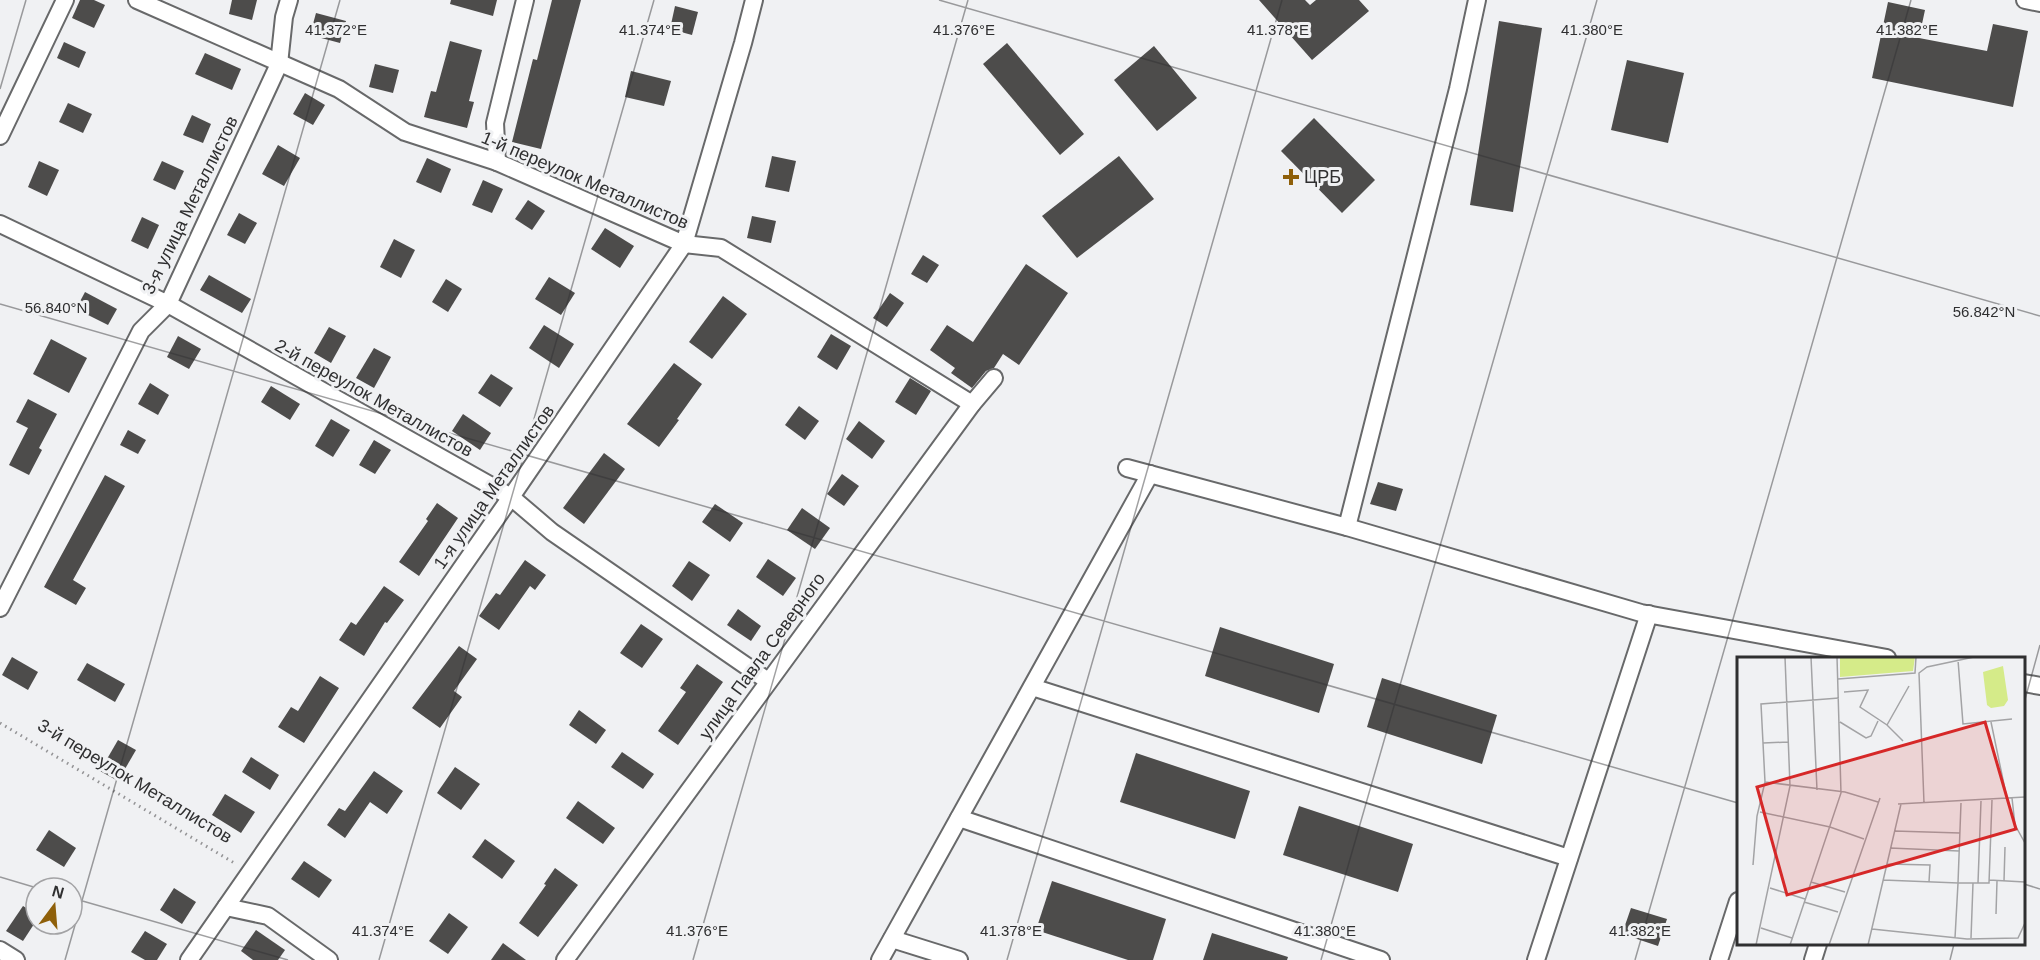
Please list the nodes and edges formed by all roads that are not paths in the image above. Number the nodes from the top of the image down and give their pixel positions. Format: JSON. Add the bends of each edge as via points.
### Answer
{"nodes":[{"id":1,"x":65,"y":0,"type":"edge"},
{"id":2,"x":137,"y":0,"type":"edge"},
{"id":3,"x":289,"y":0,"type":"edge"},
{"id":4,"x":525,"y":0,"type":"edge"},
{"id":5,"x":754,"y":0,"type":"edge"},
{"id":6,"x":1477,"y":0,"type":"edge"},
{"id":7,"x":2025,"y":0,"type":"edge"},
{"id":8,"x":2040,"y":3,"type":"edge"},
{"id":9,"x":279,"y":64,"type":"junction"},
{"id":10,"x":0,"y":136,"type":"edge"},
{"id":11,"x":497,"y":162,"type":"junction"},
{"id":12,"x":0,"y":224,"type":"edge"},
{"id":13,"x":684,"y":244,"type":"junction"},
{"id":14,"x":168,"y":304,"type":"junction"},
{"id":15,"x":994,"y":378,"type":"dead end"},
{"id":16,"x":972,"y":404,"type":"junction"},
{"id":17,"x":1126,"y":468,"type":"dead end"},
{"id":18,"x":1150,"y":474,"type":"junction"},
{"id":19,"x":511,"y":497,"type":"junction"},
{"id":20,"x":1347,"y":527,"type":"junction"},
{"id":21,"x":0,"y":608,"type":"edge"},
{"id":22,"x":1649,"y":614,"type":"junction"},
{"id":23,"x":1820,"y":652,"type":"edge"},
{"id":24,"x":1876,"y":657,"type":"edge"},
{"id":25,"x":768,"y":681,"type":"junction"},
{"id":26,"x":2025,"y":683,"type":"edge"},
{"id":27,"x":2040,"y":686,"type":"edge"},
{"id":28,"x":1032,"y":687,"type":"junction"},
{"id":29,"x":959,"y":818,"type":"junction"},
{"id":30,"x":1569,"y":858,"type":"junction"},
{"id":31,"x":1737,"y":904,"type":"edge"},
{"id":32,"x":226,"y":907,"type":"junction"},
{"id":33,"x":892,"y":939,"type":"junction"},
{"id":34,"x":1818,"y":945,"type":"edge"},
{"id":35,"x":0,"y":950,"type":"edge"},
{"id":36,"x":16,"y":960,"type":"edge"},
{"id":37,"x":189,"y":960,"type":"edge"},
{"id":38,"x":328,"y":960,"type":"edge"},
{"id":39,"x":565,"y":960,"type":"edge"},
{"id":40,"x":880,"y":960,"type":"edge"},
{"id":41,"x":959,"y":960,"type":"edge"},
{"id":42,"x":1381,"y":960,"type":"edge"},
{"id":43,"x":1536,"y":960,"type":"edge"},
{"id":44,"x":1719,"y":960,"type":"edge"},
{"id":45,"x":1813,"y":960,"type":"edge"}],
"edges":[{"from":1,"to":10,"type":"street"},
{"from":2,"to":9,"type":"street","name":"1-й переулок Металлистов"},
{"from":3,"to":9,"type":"street","name":"3-я улица Металлистов"},
{"from":4,"to":11,"type":"street","via":[[495,123]]},
{"from":5,"to":13,"type":"street","name":"1-я улица Металлистов"},
{"from":6,"to":20,"type":"street"},
{"from":7,"to":8,"type":"street"},
{"from":9,"to":11,"type":"street","name":"1-й переулок Металлистов","via":[[339,89],[405,132]]},
{"from":9,"to":14,"type":"street","name":"3-я улица Металлистов"},
{"from":11,"to":13,"type":"street","name":"1-й переулок Металлистов"},
{"from":12,"to":14,"type":"street","name":"2-й переулок Металлистов"},
{"from":13,"to":16,"type":"street","name":"1-й переулок Металлистов","via":[[721,248]]},
{"from":13,"to":19,"type":"street","name":"1-я улица Металлистов"},
{"from":14,"to":19,"type":"street","name":"2-й переулок Металлистов"},
{"from":14,"to":21,"type":"street","name":"3-я улица Металлистов","via":[[141,331]]},
{"from":15,"to":16,"type":"street","name":"улица Павла Северного"},
{"from":16,"to":25,"type":"street","name":"улица Павла Северного"},
{"from":17,"to":18,"type":"street"},
{"from":18,"to":20,"type":"street"},
{"from":18,"to":28,"type":"street"},
{"from":19,"to":25,"type":"street","name":"2-й переулок Металлистов","via":[[552,532]]},
{"from":19,"to":32,"type":"street","name":"1-я улица Металлистов"},
{"from":20,"to":22,"type":"street"},
{"from":22,"to":23,"type":"street"},
{"from":22,"to":30,"type":"street"},
{"from":23,"to":24,"type":"street"},
{"from":25,"to":39,"type":"street","name":"улица Павла Северного"},
{"from":26,"to":27,"type":"street"},
{"from":28,"to":29,"type":"street"},
{"from":28,"to":30,"type":"street"},
{"from":29,"to":33,"type":"street"},
{"from":29,"to":42,"type":"street"},
{"from":30,"to":43,"type":"street"},
{"from":31,"to":44,"type":"street"},
{"from":32,"to":37,"type":"street","name":"1-я улица Металлистов"},
{"from":32,"to":38,"type":"street","via":[[268,916]]},
{"from":33,"to":40,"type":"street"},
{"from":33,"to":41,"type":"street"},
{"from":34,"to":45,"type":"street"},
{"from":35,"to":36,"type":"street"}]}
